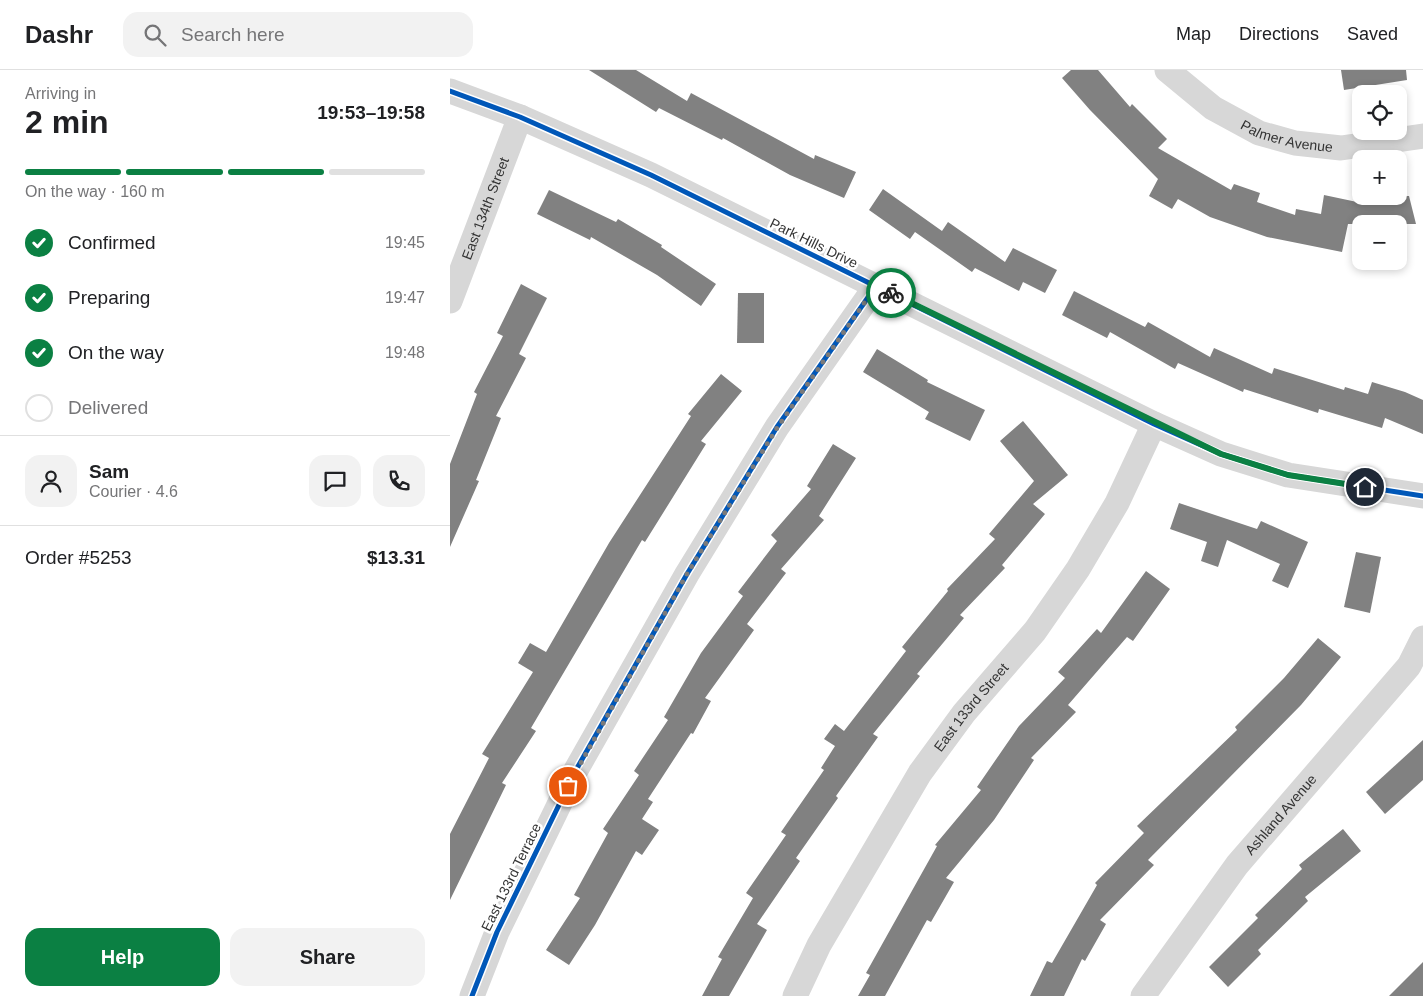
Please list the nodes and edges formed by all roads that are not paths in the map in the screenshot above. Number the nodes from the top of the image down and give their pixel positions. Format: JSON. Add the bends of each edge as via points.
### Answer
{"nodes":[{"id":1,"x":1167,"y":70,"type":"edge"},
{"id":2,"x":450,"y":91,"type":"edge"},
{"id":3,"x":520,"y":117,"type":"junction"},
{"id":4,"x":1423,"y":136,"type":"edge"},
{"id":5,"x":876,"y":286,"type":"junction"},
{"id":6,"x":450,"y":301,"type":"edge"},
{"id":7,"x":1154,"y":424,"type":"junction"},
{"id":8,"x":1423,"y":496,"type":"edge"},
{"id":9,"x":1423,"y":638,"type":"edge"},
{"id":10,"x":472,"y":996,"type":"edge"},
{"id":11,"x":796,"y":996,"type":"edge"},
{"id":12,"x":1143,"y":996,"type":"edge"}],
"edges":[{"from":1,"to":4,"type":"street","name":"Palmer Avenue","via":[[1213,108],[1259,133],[1295,143],[1341,148]]},
{"from":2,"to":3,"type":"street","name":"Park Hills Drive"},
{"from":3,"to":5,"type":"street","name":"Park Hills Drive","via":[[651,175]]},
{"from":3,"to":6,"type":"street","name":"East 134th Street"},
{"from":5,"to":7,"type":"street","name":"Park Hills Drive"},
{"from":5,"to":10,"type":"street","name":"East 133rd Terrace","via":[[777,428],[682,583],[576,770],[497,932]]},
{"from":7,"to":8,"type":"street","name":"Park Hills Drive","via":[[1221,454],[1288,475]]},
{"from":7,"to":11,"type":"street","name":"East 133rd Street","via":[[1117,504],[1078,569],[1035,630],[964,713],[920,773],[819,945]]},
{"from":9,"to":12,"type":"street","name":"Ashland Avenue","via":[[1409,666],[1237,865]]}]}
